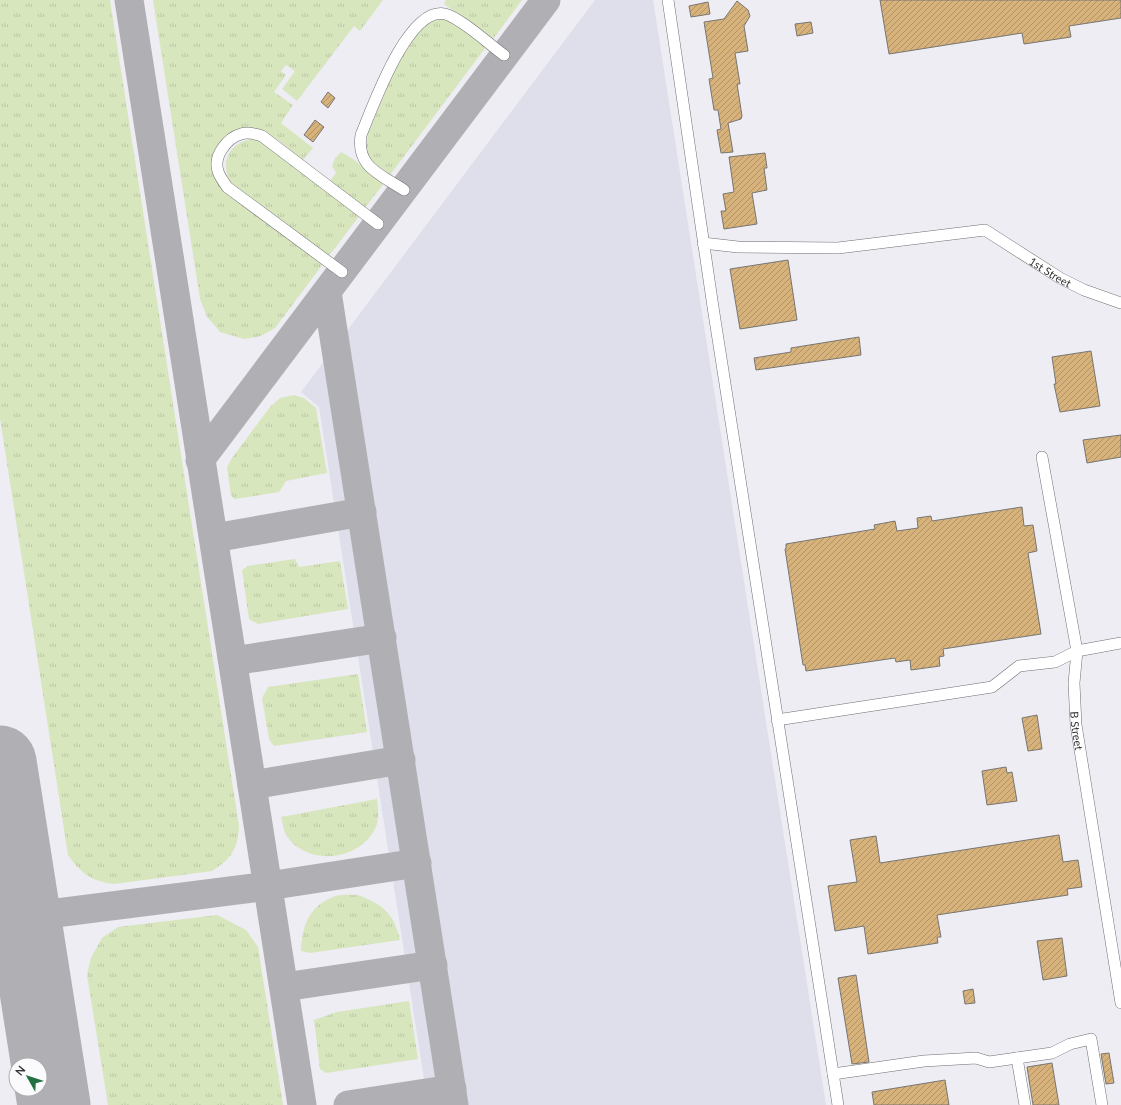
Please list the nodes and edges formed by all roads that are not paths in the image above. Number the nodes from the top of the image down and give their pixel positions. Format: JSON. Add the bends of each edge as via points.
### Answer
{"nodes":[{"id":1,"x":668,"y":0,"type":"edge"},
{"id":2,"x":504,"y":55,"type":"dead end"},
{"id":3,"x":404,"y":190,"type":"dead end"},
{"id":4,"x":378,"y":224,"type":"dead end"},
{"id":5,"x":704,"y":244,"type":"junction"},
{"id":6,"x":342,"y":272,"type":"dead end"},
{"id":7,"x":1121,"y":303,"type":"edge"},
{"id":8,"x":1042,"y":457,"type":"dead end"},
{"id":9,"x":1121,"y":643,"type":"edge"},
{"id":10,"x":1077,"y":651,"type":"junction"},
{"id":11,"x":777,"y":720,"type":"junction"},
{"id":12,"x":1121,"y":1003,"type":"edge"},
{"id":13,"x":1017,"y":1058,"type":"junction"},
{"id":14,"x":833,"y":1074,"type":"junction"},
{"id":15,"x":838,"y":1105,"type":"edge"},
{"id":16,"x":1025,"y":1105,"type":"edge"},
{"id":17,"x":1102,"y":1105,"type":"edge"}],
"edges":[{"from":1,"to":5,"type":"street"},
{"from":2,"to":3,"type":"street","via":[[455,18],[444,13],[430,15],[421,20],[413,30],[391,63],[359,145],[365,163]]},
{"from":4,"to":6,"type":"street","via":[[262,136],[241,134],[229,140],[219,152],[217,170],[227,187]]},
{"from":5,"to":7,"type":"street","name":"1st Street","via":[[838,248],[985,230],[1060,278],[1084,290]]},
{"from":5,"to":11,"type":"street"},
{"from":8,"to":10,"type":"street","name":"B Street"},
{"from":9,"to":10,"type":"street"},
{"from":10,"to":11,"type":"street","via":[[1055,662],[1019,666],[992,687]]},
{"from":10,"to":12,"type":"street","name":"B Street","via":[[1074,683],[1076,725]]},
{"from":11,"to":14,"type":"street"},
{"from":13,"to":14,"type":"street","via":[[989,1062],[976,1058],[924,1061]]},
{"from":13,"to":16,"type":"street"},
{"from":13,"to":17,"type":"street","via":[[1052,1053],[1070,1044],[1091,1039]]},
{"from":14,"to":15,"type":"street"}]}
